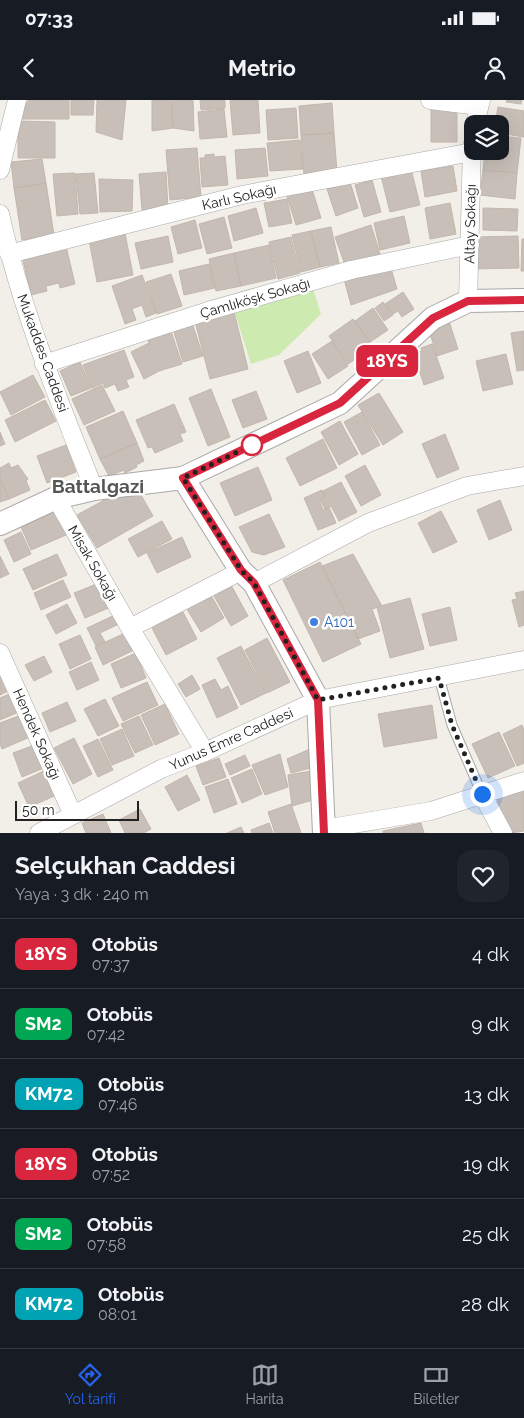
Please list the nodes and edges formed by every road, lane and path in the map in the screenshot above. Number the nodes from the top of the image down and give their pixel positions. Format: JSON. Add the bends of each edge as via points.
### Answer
{"nodes":[{"id":1,"x":16,"y":100,"type":"edge"},
{"id":2,"x":430,"y":100,"type":"edge"},
{"id":3,"x":480,"y":103,"type":"edge"},
{"id":4,"x":4,"y":129,"type":"edge"},
{"id":5,"x":464,"y":153,"type":"edge"},
{"id":6,"x":472,"y":160,"type":"edge"},
{"id":7,"x":0,"y":170,"type":"edge"},
{"id":8,"x":0,"y":214,"type":"edge"},
{"id":9,"x":470,"y":246,"type":"junction"},
{"id":10,"x":9,"y":254,"type":"junction"},
{"id":11,"x":524,"y":300,"type":"edge"},
{"id":12,"x":468,"y":301,"type":"junction"},
{"id":13,"x":44,"y":364,"type":"junction"},
{"id":14,"x":524,"y":476,"type":"edge"},
{"id":15,"x":183,"y":478,"type":"junction"},
{"id":16,"x":94,"y":488,"type":"junction"},
{"id":17,"x":56,"y":498,"type":"junction"},
{"id":18,"x":0,"y":524,"type":"edge"},
{"id":19,"x":247,"y":577,"type":"junction"},
{"id":20,"x":130,"y":628,"type":"junction"},
{"id":21,"x":0,"y":653,"type":"edge"},
{"id":22,"x":524,"y":660,"type":"edge"},
{"id":23,"x":439,"y":678,"type":"junction"},
{"id":24,"x":318,"y":700,"type":"junction"},
{"id":25,"x":205,"y":752,"type":"junction"},
{"id":26,"x":524,"y":781,"type":"edge"},
{"id":27,"x":482,"y":794,"type":"junction"},
{"id":28,"x":73,"y":815,"type":"junction"},
{"id":29,"x":371,"y":827,"type":"edge"},
{"id":30,"x":324,"y":831,"type":"edge"},
{"id":31,"x":38,"y":833,"type":"edge"},
{"id":32,"x":503,"y":833,"type":"edge"}],
"edges":[{"from":1,"to":4,"type":"street"},
{"from":2,"to":3,"type":"street"},
{"from":4,"to":7,"type":"street"},
{"from":5,"to":10,"type":"street","name":"Karlı Sokağı","via":[[242,195]]},
{"from":6,"to":9,"type":"street","name":"Altay Sokağı"},
{"from":8,"to":10,"type":"street","name":"Mukaddes Caddesi"},
{"from":9,"to":12,"type":"street","name":"Altay Sokağı"},
{"from":9,"to":13,"type":"street","name":"Çamlıköşk Sokağı","via":[[351,270],[208,311]]},
{"from":10,"to":13,"type":"street","name":"Mukaddes Caddesi"},
{"from":11,"to":12,"type":"street"},
{"from":12,"to":15,"type":"street","via":[[433,318],[340,403]]},
{"from":13,"to":16,"type":"street","name":"Mukaddes Caddesi"},
{"from":14,"to":19,"type":"street","via":[[467,486],[368,522]]},
{"from":15,"to":16,"type":"street"},
{"from":15,"to":19,"type":"street"},
{"from":16,"to":17,"type":"street"},
{"from":17,"to":18,"type":"street"},
{"from":17,"to":20,"type":"street","name":"Misak Sokağı"},
{"from":19,"to":20,"type":"street"},
{"from":19,"to":24,"type":"street"},
{"from":20,"to":25,"type":"street","name":"Misak Sokağı"},
{"from":21,"to":28,"type":"street","name":"Hendek Sokağı"},
{"from":22,"to":23,"type":"street","name":"Yunus Emre Caddesi"},
{"from":23,"to":24,"type":"street","name":"Yunus Emre Caddesi"},
{"from":23,"to":27,"type":"lane","via":[[452,725]]},
{"from":24,"to":25,"type":"street","name":"Yunus Emre Caddesi"},
{"from":24,"to":30,"type":"street"},
{"from":25,"to":28,"type":"street","name":"Yunus Emre Caddesi","via":[[161,769]]},
{"from":26,"to":27,"type":"street"},
{"from":27,"to":29,"type":"street"},
{"from":27,"to":32,"type":"street"},
{"from":28,"to":31,"type":"street","name":"Yunus Emre Caddesi"},
{"from":29,"to":30,"type":"street"}]}
